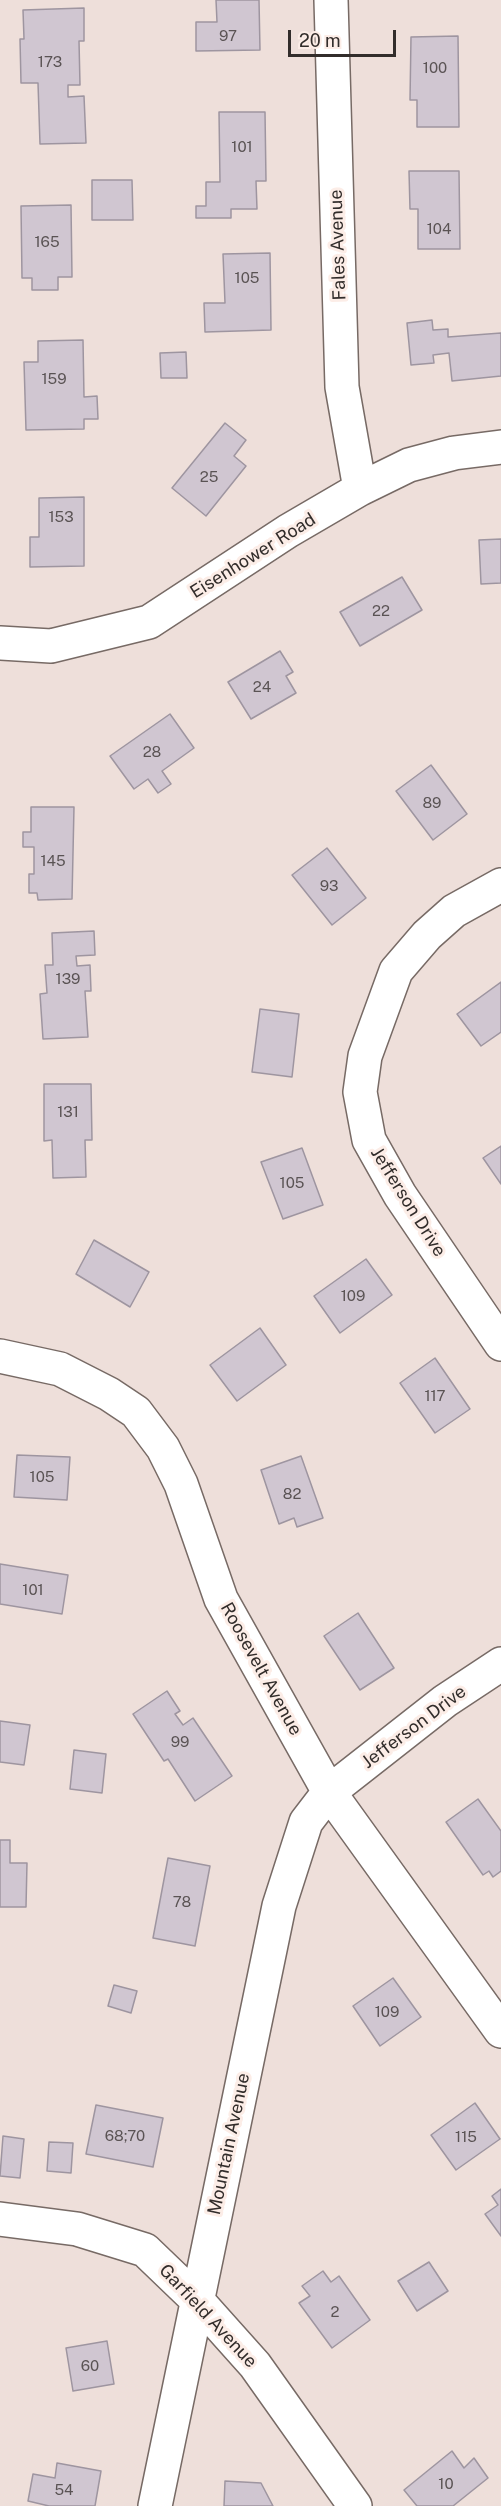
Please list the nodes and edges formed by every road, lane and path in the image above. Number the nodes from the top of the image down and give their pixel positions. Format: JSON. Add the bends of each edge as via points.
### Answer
{"nodes":[{"id":1,"x":332,"y":0,"type":"edge"},
{"id":2,"x":501,"y":447,"type":"edge"},
{"id":3,"x":360,"y":489,"type":"junction"},
{"id":4,"x":0,"y":643,"type":"edge"},
{"id":5,"x":501,"y":885,"type":"edge"},
{"id":6,"x":501,"y":1344,"type":"edge"},
{"id":7,"x":0,"y":1356,"type":"edge"},
{"id":8,"x":501,"y":1664,"type":"edge"},
{"id":9,"x":329,"y":1792,"type":"junction"},
{"id":10,"x":501,"y":2031,"type":"edge"},
{"id":11,"x":0,"y":2219,"type":"edge"},
{"id":12,"x":196,"y":2299,"type":"junction"},
{"id":13,"x":154,"y":2506,"type":"edge"},
{"id":14,"x":355,"y":2506,"type":"edge"}],
"edges":[{"from":1,"to":3,"type":"street","name":"Fales Avenue","via":[[342,387]]},
{"from":2,"to":3,"type":"street","name":"Eisenhower Road","via":[[454,453],[410,465]]},
{"from":3,"to":4,"type":"street","name":"Eisenhower Road","via":[[149,622],[51,646]]},
{"from":5,"to":6,"type":"street","name":"Jefferson Drive","via":[[454,911],[396,971],[365,1056],[360,1092],[369,1140],[400,1195]]},
{"from":7,"to":9,"type":"street","name":"Roosevelt Avenue","via":[[60,1370],[136,1412],[163,1448],[181,1484],[221,1599]]},
{"from":8,"to":9,"type":"street","name":"Jefferson Drive","via":[[445,1701]]},
{"from":9,"to":10,"type":"street","name":"Roosevelt Avenue"},
{"from":9,"to":12,"type":"street","name":"Mountain Avenue","via":[[306,1822],[279,1906]]},
{"from":11,"to":12,"type":"street","name":"Garfield Avenue","via":[[77,2229],[145,2250]]},
{"from":12,"to":13,"type":"street","name":"Mountain Avenue"},
{"from":12,"to":14,"type":"street","name":"Garfield Avenue","via":[[255,2365]]}]}
